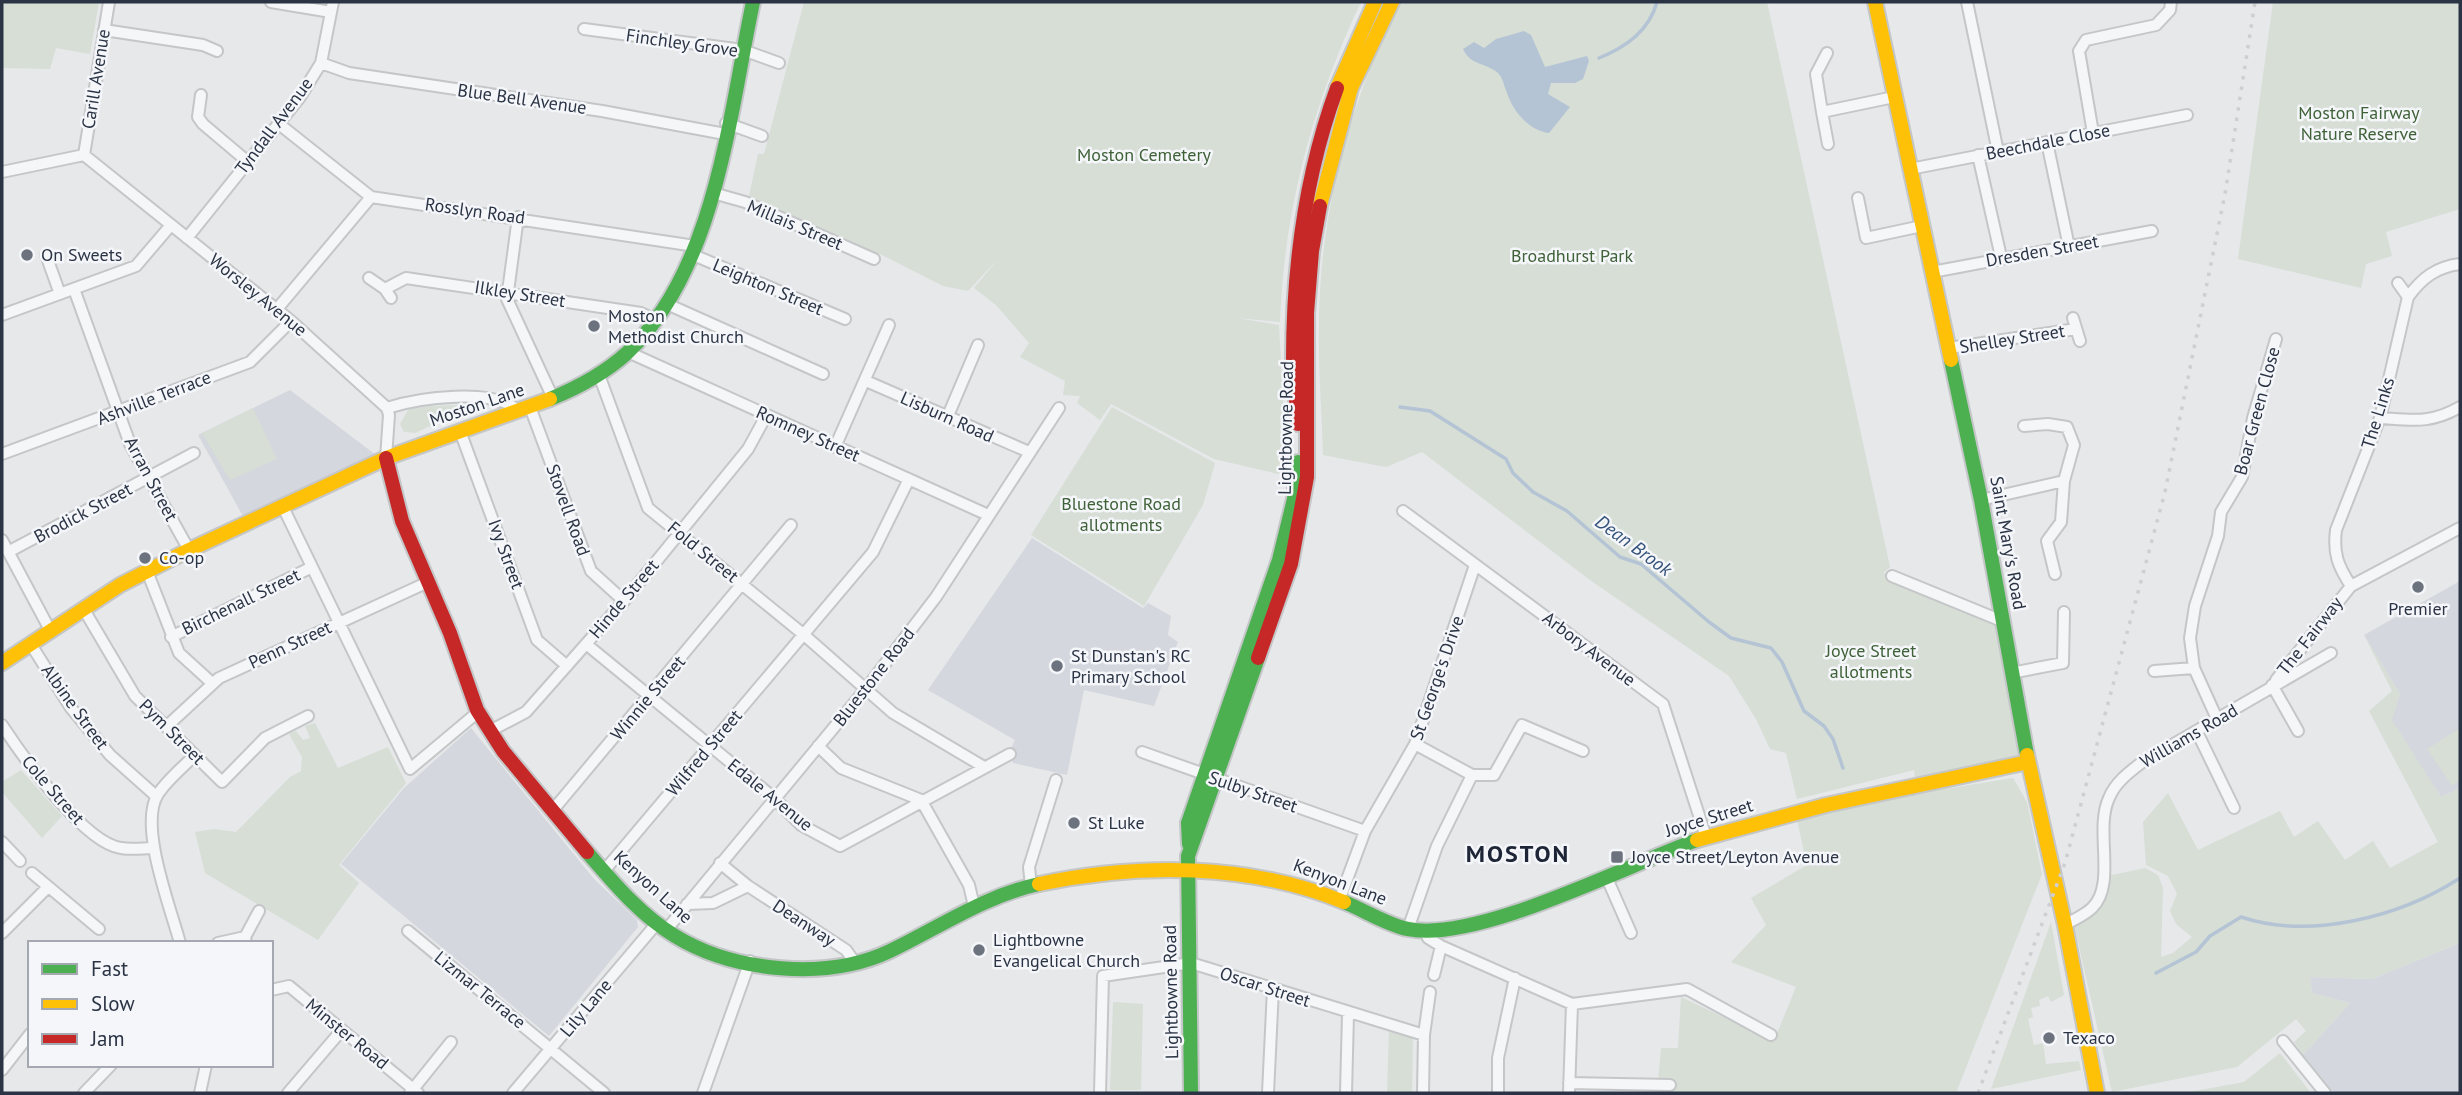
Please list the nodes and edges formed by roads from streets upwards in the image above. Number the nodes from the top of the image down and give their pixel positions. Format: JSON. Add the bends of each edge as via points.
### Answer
{"nodes":[{"id":1,"x":109,"y":2,"type":"edge"},
{"id":2,"x":271,"y":2,"type":"edge"},
{"id":3,"x":753,"y":2,"type":"edge"},
{"id":4,"x":1375,"y":2,"type":"edge"},
{"id":5,"x":1392,"y":2,"type":"edge"},
{"id":6,"x":1875,"y":2,"type":"edge"},
{"id":7,"x":1967,"y":2,"type":"edge"},
{"id":8,"x":2171,"y":2,"type":"edge"},
{"id":9,"x":332,"y":7,"type":"edge"},
{"id":10,"x":584,"y":29,"type":"dead end"},
{"id":11,"x":104,"y":30,"type":"junction"},
{"id":12,"x":743,"y":50,"type":"junction"},
{"id":13,"x":218,"y":51,"type":"dead end"},
{"id":14,"x":1826,"y":53,"type":"dead end"},
{"id":15,"x":321,"y":62,"type":"junction"},
{"id":16,"x":779,"y":63,"type":"dead end"},
{"id":17,"x":201,"y":95,"type":"dead end"},
{"id":18,"x":1894,"y":97,"type":"junction"},
{"id":19,"x":1822,"y":112,"type":"junction"},
{"id":20,"x":2187,"y":115,"type":"dead end"},
{"id":21,"x":279,"y":124,"type":"junction"},
{"id":22,"x":726,"y":128,"type":"junction"},
{"id":23,"x":2093,"y":133,"type":"junction"},
{"id":24,"x":762,"y":136,"type":"dead end"},
{"id":25,"x":2047,"y":142,"type":"junction"},
{"id":26,"x":1828,"y":144,"type":"dead end"},
{"id":27,"x":1998,"y":152,"type":"junction"},
{"id":28,"x":83,"y":155,"type":"junction"},
{"id":29,"x":1978,"y":156,"type":"junction"},
{"id":30,"x":248,"y":162,"type":"junction"},
{"id":31,"x":1910,"y":169,"type":"junction"},
{"id":32,"x":2,"y":172,"type":"edge"},
{"id":33,"x":713,"y":193,"type":"junction"},
{"id":34,"x":371,"y":197,"type":"junction"},
{"id":35,"x":1858,"y":198,"type":"dead end"},
{"id":36,"x":518,"y":217,"type":"junction"},
{"id":37,"x":171,"y":225,"type":"junction"},
{"id":38,"x":1922,"y":226,"type":"junction"},
{"id":39,"x":2152,"y":231,"type":"dead end"},
{"id":40,"x":187,"y":238,"type":"junction"},
{"id":41,"x":2069,"y":247,"type":"junction"},
{"id":42,"x":693,"y":250,"type":"junction"},
{"id":43,"x":46,"y":256,"type":"dead end"},
{"id":44,"x":2001,"y":257,"type":"junction"},
{"id":45,"x":874,"y":259,"type":"dead end"},
{"id":46,"x":2460,"y":264,"type":"edge"},
{"id":47,"x":1932,"y":272,"type":"junction"},
{"id":48,"x":369,"y":278,"type":"dead end"},
{"id":49,"x":2398,"y":283,"type":"dead end"},
{"id":50,"x":74,"y":289,"type":"junction"},
{"id":51,"x":507,"y":292,"type":"junction"},
{"id":52,"x":60,"y":294,"type":"junction"},
{"id":53,"x":2408,"y":297,"type":"junction"},
{"id":54,"x":667,"y":304,"type":"junction"},
{"id":55,"x":277,"y":309,"type":"junction"},
{"id":56,"x":2,"y":315,"type":"edge"},
{"id":57,"x":845,"y":319,"type":"dead end"},
{"id":58,"x":656,"y":320,"type":"junction"},
{"id":59,"x":291,"y":321,"type":"junction"},
{"id":60,"x":889,"y":325,"type":"dead end"},
{"id":61,"x":2276,"y":339,"type":"dead end"},
{"id":62,"x":2080,"y":341,"type":"dead end"},
{"id":63,"x":978,"y":345,"type":"dead end"},
{"id":64,"x":1949,"y":348,"type":"junction"},
{"id":65,"x":628,"y":352,"type":"junction"},
{"id":66,"x":823,"y":374,"type":"dead end"},
{"id":67,"x":598,"y":375,"type":"junction"},
{"id":68,"x":866,"y":380,"type":"junction"},
{"id":69,"x":553,"y":398,"type":"junction"},
{"id":70,"x":501,"y":400,"type":"junction"},
{"id":71,"x":2460,"y":407,"type":"edge"},
{"id":72,"x":387,"y":408,"type":"junction"},
{"id":73,"x":1059,"y":408,"type":"dead end"},
{"id":74,"x":524,"y":409,"type":"junction"},
{"id":75,"x":118,"y":412,"type":"junction"},
{"id":76,"x":502,"y":416,"type":"junction"},
{"id":77,"x":766,"y":416,"type":"junction"},
{"id":78,"x":947,"y":418,"type":"junction"},
{"id":79,"x":2380,"y":418,"type":"junction"},
{"id":80,"x":2024,"y":426,"type":"dead end"},
{"id":81,"x":460,"y":431,"type":"junction"},
{"id":82,"x":835,"y":447,"type":"junction"},
{"id":83,"x":1028,"y":452,"type":"junction"},
{"id":84,"x":194,"y":453,"type":"dead end"},
{"id":85,"x":2,"y":454,"type":"edge"},
{"id":86,"x":386,"y":458,"type":"junction"},
{"id":87,"x":149,"y":477,"type":"junction"},
{"id":88,"x":909,"y":479,"type":"junction"},
{"id":89,"x":2064,"y":481,"type":"junction"},
{"id":90,"x":1981,"y":500,"type":"junction"},
{"id":91,"x":282,"y":505,"type":"junction"},
{"id":92,"x":1403,"y":511,"type":"dead end"},
{"id":93,"x":988,"y":515,"type":"junction"},
{"id":94,"x":791,"y":525,"type":"dead end"},
{"id":95,"x":2460,"y":528,"type":"edge"},
{"id":96,"x":680,"y":532,"type":"junction"},
{"id":97,"x":2,"y":540,"type":"edge"},
{"id":98,"x":189,"y":550,"type":"junction"},
{"id":99,"x":8,"y":552,"type":"junction"},
{"id":100,"x":1475,"y":565,"type":"junction"},
{"id":101,"x":312,"y":567,"type":"junction"},
{"id":102,"x":147,"y":571,"type":"junction"},
{"id":103,"x":2055,"y":574,"type":"dead end"},
{"id":104,"x":1892,"y":576,"type":"dead end"},
{"id":105,"x":426,"y":583,"type":"junction"},
{"id":106,"x":742,"y":584,"type":"junction"},
{"id":107,"x":2351,"y":586,"type":"junction"},
{"id":108,"x":624,"y":601,"type":"junction"},
{"id":109,"x":83,"y":608,"type":"junction"},
{"id":110,"x":2064,"y":612,"type":"dead end"},
{"id":111,"x":2003,"y":621,"type":"junction"},
{"id":112,"x":339,"y":622,"type":"junction"},
{"id":113,"x":50,"y":630,"type":"junction"},
{"id":114,"x":803,"y":634,"type":"junction"},
{"id":115,"x":171,"y":637,"type":"junction"},
{"id":116,"x":30,"y":643,"type":"junction"},
{"id":117,"x":586,"y":644,"type":"junction"},
{"id":118,"x":2331,"y":653,"type":"dead end"},
{"id":119,"x":2,"y":663,"type":"edge"},
{"id":120,"x":567,"y":666,"type":"junction"},
{"id":121,"x":2194,"y":668,"type":"junction"},
{"id":122,"x":2154,"y":671,"type":"dead end"},
{"id":123,"x":2011,"y":673,"type":"junction"},
{"id":124,"x":212,"y":683,"type":"junction"},
{"id":125,"x":2272,"y":685,"type":"junction"},
{"id":126,"x":865,"y":690,"type":"junction"},
{"id":127,"x":649,"y":697,"type":"junction"},
{"id":128,"x":478,"y":712,"type":"junction"},
{"id":129,"x":308,"y":716,"type":"dead end"},
{"id":130,"x":2218,"y":721,"type":"junction"},
{"id":131,"x":2,"y":725,"type":"edge"},
{"id":132,"x":167,"y":726,"type":"junction"},
{"id":133,"x":490,"y":731,"type":"junction"},
{"id":134,"x":2197,"y":732,"type":"junction"},
{"id":135,"x":2298,"y":732,"type":"dead end"},
{"id":136,"x":1415,"y":744,"type":"junction"},
{"id":137,"x":710,"y":746,"type":"junction"},
{"id":138,"x":818,"y":746,"type":"junction"},
{"id":139,"x":1583,"y":751,"type":"dead end"},
{"id":140,"x":1142,"y":752,"type":"dead end"},
{"id":141,"x":1010,"y":754,"type":"dead end"},
{"id":142,"x":195,"y":755,"type":"junction"},
{"id":143,"x":2028,"y":762,"type":"junction"},
{"id":144,"x":984,"y":767,"type":"junction"},
{"id":145,"x":1472,"y":775,"type":"junction"},
{"id":146,"x":1211,"y":777,"type":"junction"},
{"id":147,"x":1056,"y":780,"type":"dead end"},
{"id":148,"x":156,"y":796,"type":"junction"},
{"id":149,"x":774,"y":799,"type":"junction"},
{"id":150,"x":921,"y":800,"type":"junction"},
{"id":151,"x":2234,"y":808,"type":"dead end"},
{"id":152,"x":553,"y":810,"type":"junction"},
{"id":153,"x":1365,"y":831,"type":"junction"},
{"id":154,"x":1706,"y":837,"type":"junction"},
{"id":155,"x":2,"y":842,"type":"edge"},
{"id":156,"x":154,"y":848,"type":"junction"},
{"id":157,"x":20,"y":861,"type":"dead end"},
{"id":158,"x":720,"y":863,"type":"junction"},
{"id":159,"x":604,"y":872,"type":"junction"},
{"id":160,"x":32,"y":873,"type":"dead end"},
{"id":161,"x":1187,"y":873,"type":"junction"},
{"id":162,"x":1606,"y":876,"type":"junction"},
{"id":163,"x":748,"y":886,"type":"junction"},
{"id":164,"x":1031,"y":886,"type":"junction"},
{"id":165,"x":48,"y":887,"type":"junction"},
{"id":166,"x":1339,"y":901,"type":"junction"},
{"id":167,"x":688,"y":904,"type":"junction"},
{"id":168,"x":974,"y":906,"type":"junction"},
{"id":169,"x":259,"y":911,"type":"dead end"},
{"id":170,"x":662,"y":925,"type":"junction"},
{"id":171,"x":2065,"y":925,"type":"junction"},
{"id":172,"x":99,"y":929,"type":"dead end"},
{"id":173,"x":1408,"y":929,"type":"junction"},
{"id":174,"x":408,"y":931,"type":"dead end"},
{"id":175,"x":1425,"y":931,"type":"junction"},
{"id":176,"x":2,"y":933,"type":"edge"},
{"id":177,"x":1631,"y":933,"type":"dead end"},
{"id":178,"x":245,"y":940,"type":"edge"},
{"id":179,"x":179,"y":941,"type":"edge"},
{"id":180,"x":1441,"y":946,"type":"junction"},
{"id":181,"x":750,"y":961,"type":"junction"},
{"id":182,"x":856,"y":964,"type":"junction"},
{"id":183,"x":1191,"y":964,"type":"junction"},
{"id":184,"x":1434,"y":975,"type":"dead end"},
{"id":185,"x":1515,"y":978,"type":"junction"},
{"id":186,"x":1273,"y":989,"type":"junction"},
{"id":187,"x":273,"y":990,"type":"edge"},
{"id":188,"x":1430,"y":992,"type":"dead end"},
{"id":189,"x":1572,"y":1004,"type":"junction"},
{"id":190,"x":1348,"y":1014,"type":"junction"},
{"id":191,"x":341,"y":1031,"type":"junction"},
{"id":192,"x":1424,"y":1035,"type":"junction"},
{"id":193,"x":1771,"y":1035,"type":"dead end"},
{"id":194,"x":28,"y":1037,"type":"edge"},
{"id":195,"x":2283,"y":1041,"type":"dead end"},
{"id":196,"x":451,"y":1042,"type":"dead end"},
{"id":197,"x":552,"y":1049,"type":"junction"},
{"id":198,"x":109,"y":1067,"type":"edge"},
{"id":199,"x":206,"y":1067,"type":"edge"},
{"id":200,"x":2,"y":1070,"type":"edge"},
{"id":201,"x":1670,"y":1085,"type":"dead end"},
{"id":202,"x":1569,"y":1088,"type":"edge"},
{"id":203,"x":414,"y":1092,"type":"edge"},
{"id":204,"x":84,"y":1093,"type":"edge"},
{"id":205,"x":200,"y":1093,"type":"edge"},
{"id":206,"x":288,"y":1093,"type":"edge"},
{"id":207,"x":513,"y":1093,"type":"edge"},
{"id":208,"x":604,"y":1093,"type":"edge"},
{"id":209,"x":703,"y":1093,"type":"edge"},
{"id":210,"x":1100,"y":1093,"type":"edge"},
{"id":211,"x":1191,"y":1093,"type":"edge"},
{"id":212,"x":1268,"y":1093,"type":"edge"},
{"id":213,"x":1346,"y":1093,"type":"edge"},
{"id":214,"x":1423,"y":1093,"type":"edge"},
{"id":215,"x":1498,"y":1093,"type":"edge"},
{"id":216,"x":2097,"y":1093,"type":"edge"},
{"id":217,"x":2325,"y":1093,"type":"edge"}],
"edges":[{"from":1,"to":11,"type":"street","name":"Carill Avenue"},
{"from":2,"to":9,"type":"street"},
{"from":3,"to":12,"type":"street","name":"Moston Lane"},
{"from":4,"to":146,"type":"street","name":"Lightbowne Road","via":[[1346,60],[1310,169],[1296,268],[1294,499]]},
{"from":5,"to":146,"type":"street","name":"Lightbowne Road","via":[[1351,88],[1321,200],[1307,313],[1307,477],[1291,564]]},
{"from":6,"to":18,"type":"street","name":"Saint Mary's Road"},
{"from":7,"to":27,"type":"street"},
{"from":8,"to":23,"type":"street","via":[[2170,10],[2156,25],[2086,40],[2079,51]]},
{"from":9,"to":15,"type":"street","name":"Tyndall Avenue"},
{"from":10,"to":12,"type":"street","name":"Finchley Grove"},
{"from":11,"to":13,"type":"street"},
{"from":11,"to":28,"type":"street","name":"Carill Avenue"},
{"from":12,"to":16,"type":"street","name":"Finchley Grove"},
{"from":12,"to":22,"type":"street","name":"Moston Lane"},
{"from":14,"to":19,"type":"street","via":[[1816,74]]},
{"from":15,"to":21,"type":"street","name":"Tyndall Avenue"},
{"from":15,"to":22,"type":"street","name":"Blue Bell Avenue","via":[[349,74]]},
{"from":17,"to":30,"type":"street","via":[[198,117]]},
{"from":18,"to":19,"type":"street"},
{"from":18,"to":31,"type":"street","name":"Saint Mary's Road"},
{"from":19,"to":26,"type":"street"},
{"from":20,"to":23,"type":"street","name":"Beechdale Close"},
{"from":21,"to":30,"type":"street","name":"Tyndall Avenue"},
{"from":21,"to":34,"type":"street"},
{"from":22,"to":24,"type":"street","name":"Blue Bell Avenue"},
{"from":22,"to":33,"type":"street","name":"Moston Lane"},
{"from":23,"to":25,"type":"street","name":"Beechdale Close"},
{"from":25,"to":27,"type":"street","name":"Beechdale Close"},
{"from":25,"to":41,"type":"street"},
{"from":27,"to":29,"type":"street","name":"Beechdale Close"},
{"from":28,"to":32,"type":"street"},
{"from":28,"to":37,"type":"street","name":"Worsley Avenue"},
{"from":29,"to":31,"type":"street","name":"Beechdale Close"},
{"from":29,"to":44,"type":"street"},
{"from":30,"to":40,"type":"street","name":"Tyndall Avenue"},
{"from":31,"to":38,"type":"street","name":"Saint Mary's Road"},
{"from":33,"to":42,"type":"street","name":"Moston Lane"},
{"from":33,"to":45,"type":"street","name":"Millais Street","via":[[745,202]]},
{"from":34,"to":36,"type":"street","name":"Rosslyn Road"},
{"from":34,"to":55,"type":"street"},
{"from":35,"to":38,"type":"street","via":[[1866,238]]},
{"from":36,"to":42,"type":"street","name":"Rosslyn Road"},
{"from":36,"to":51,"type":"street"},
{"from":37,"to":40,"type":"street","name":"Worsley Avenue"},
{"from":37,"to":50,"type":"street","via":[[136,266]]},
{"from":38,"to":47,"type":"street","name":"Saint Mary's Road"},
{"from":39,"to":41,"type":"street","name":"Dresden Street"},
{"from":40,"to":55,"type":"street","name":"Worsley Avenue"},
{"from":41,"to":44,"type":"street","name":"Dresden Street"},
{"from":42,"to":54,"type":"street","name":"Moston Lane"},
{"from":42,"to":57,"type":"street","name":"Leighton Street"},
{"from":43,"to":52,"type":"street"},
{"from":44,"to":47,"type":"street","name":"Dresden Street"},
{"from":46,"to":53,"type":"street","via":[[2435,269]]},
{"from":47,"to":64,"type":"street","name":"Saint Mary's Road"},
{"from":48,"to":51,"type":"street","name":"Ilkley Street","via":[[388,293],[406,278]]},
{"from":49,"to":53,"type":"street"},
{"from":50,"to":52,"type":"street"},
{"from":50,"to":75,"type":"street","name":"Arran Street"},
{"from":51,"to":58,"type":"street","name":"Ilkley Street","via":[[641,313]]},
{"from":51,"to":69,"type":"street"},
{"from":52,"to":56,"type":"street"},
{"from":53,"to":79,"type":"street","name":"The Links"},
{"from":54,"to":58,"type":"street","name":"Moston Lane"},
{"from":54,"to":66,"type":"street"},
{"from":55,"to":59,"type":"street","name":"Worsley Avenue"},
{"from":58,"to":65,"type":"street","name":"Moston Lane"},
{"from":59,"to":72,"type":"street","name":"Worsley Avenue"},
{"from":59,"to":75,"type":"street","name":"Ashville Terrace","via":[[250,362]]},
{"from":60,"to":68,"type":"street"},
{"from":61,"to":121,"type":"street","name":"Boar Green Close","via":[[2242,477],[2221,512],[2218,536],[2195,606],[2190,638]]},
{"from":62,"to":64,"type":"street","name":"Shelley Street","via":[[2074,324]]},
{"from":63,"to":78,"type":"street"},
{"from":64,"to":90,"type":"street","name":"Saint Mary's Road"},
{"from":65,"to":67,"type":"street","name":"Moston Lane"},
{"from":65,"to":77,"type":"street","name":"Romney Street"},
{"from":67,"to":69,"type":"street","name":"Moston Lane"},
{"from":67,"to":96,"type":"street","name":"Fold Street","via":[[648,508]]},
{"from":68,"to":78,"type":"street","name":"Lisburn Road"},
{"from":68,"to":82,"type":"street"},
{"from":69,"to":74,"type":"street","name":"Moston Lane"},
{"from":70,"to":72,"type":"street","via":[[410,400]]},
{"from":70,"to":74,"type":"street"},
{"from":70,"to":76,"type":"street"},
{"from":71,"to":79,"type":"street","via":[[2426,421]]},
{"from":72,"to":86,"type":"street"},
{"from":73,"to":83,"type":"street","name":"Bluestone Road"},
{"from":74,"to":76,"type":"street","name":"Moston Lane"},
{"from":74,"to":108,"type":"street","name":"Stovell Road","via":[[591,571]]},
{"from":75,"to":85,"type":"street","name":"Ashville Terrace"},
{"from":75,"to":87,"type":"street","name":"Arran Street"},
{"from":76,"to":81,"type":"street","name":"Moston Lane"},
{"from":77,"to":82,"type":"street","name":"Romney Street"},
{"from":77,"to":96,"type":"street","name":"Hinde Street","via":[[748,449]]},
{"from":78,"to":83,"type":"street","name":"Lisburn Road"},
{"from":79,"to":107,"type":"street","name":"The Links","via":[[2336,530],[2333,549],[2337,565]]},
{"from":80,"to":89,"type":"street","via":[[2067,427],[2074,445]]},
{"from":81,"to":86,"type":"street","name":"Moston Lane"},
{"from":81,"to":120,"type":"street","name":"Ivy Street","via":[[537,640]]},
{"from":82,"to":88,"type":"street","name":"Romney Street"},
{"from":83,"to":93,"type":"street","name":"Bluestone Road"},
{"from":84,"to":87,"type":"street","name":"Brodick Street"},
{"from":86,"to":91,"type":"street","name":"Moston Lane"},
{"from":86,"to":105,"type":"street","name":"Kenyon Lane"},
{"from":87,"to":98,"type":"street","name":"Arran Street"},
{"from":87,"to":99,"type":"street","name":"Brodick Street"},
{"from":88,"to":93,"type":"street","name":"Romney Street"},
{"from":88,"to":114,"type":"street","name":"Wilfred Street","via":[[873,552]]},
{"from":89,"to":90,"type":"street"},
{"from":89,"to":103,"type":"street","via":[[2061,522],[2047,541]]},
{"from":90,"to":111,"type":"street","name":"Saint Mary's Road"},
{"from":91,"to":98,"type":"street","name":"Moston Lane"},
{"from":91,"to":101,"type":"street"},
{"from":92,"to":100,"type":"street","name":"Arbory Avenue"},
{"from":93,"to":126,"type":"street","name":"Bluestone Road","via":[[936,597]]},
{"from":94,"to":106,"type":"street","name":"Winnie Street"},
{"from":95,"to":107,"type":"street","name":"The Fairway"},
{"from":96,"to":106,"type":"street","name":"Fold Street"},
{"from":96,"to":108,"type":"street","name":"Hinde Street"},
{"from":97,"to":99,"type":"street"},
{"from":98,"to":102,"type":"street","name":"Moston Lane"},
{"from":99,"to":113,"type":"street"},
{"from":100,"to":136,"type":"street","name":"St George's Drive"},
{"from":100,"to":154,"type":"street","name":"Arbory Avenue","via":[[1662,704]]},
{"from":101,"to":112,"type":"street"},
{"from":101,"to":115,"type":"street","name":"Birchenall Street"},
{"from":102,"to":109,"type":"street","name":"Moston Lane"},
{"from":102,"to":115,"type":"street"},
{"from":104,"to":111,"type":"street"},
{"from":105,"to":112,"type":"street","name":"Penn Street"},
{"from":105,"to":128,"type":"street","name":"Kenyon Lane","via":[[456,647]]},
{"from":106,"to":114,"type":"street","name":"Fold Street"},
{"from":106,"to":127,"type":"street","name":"Winnie Street"},
{"from":107,"to":125,"type":"street","name":"The Fairway"},
{"from":108,"to":117,"type":"street","name":"Hinde Street"},
{"from":109,"to":113,"type":"street","name":"Moston Lane"},
{"from":109,"to":132,"type":"street","name":"Pym Street","via":[[135,696]]},
{"from":110,"to":123,"type":"street","via":[[2063,663]]},
{"from":111,"to":123,"type":"street","name":"Saint Mary's Road"},
{"from":112,"to":124,"type":"street","name":"Penn Street"},
{"from":112,"to":128,"type":"street","via":[[410,769]]},
{"from":113,"to":116,"type":"street","name":"Moston Lane"},
{"from":114,"to":126,"type":"street","name":"Fold Street"},
{"from":114,"to":137,"type":"street","name":"Wilfred Street"},
{"from":115,"to":124,"type":"street","via":[[179,653]]},
{"from":116,"to":119,"type":"street","name":"Moston Lane"},
{"from":116,"to":148,"type":"street","name":"Albine Street","via":[[71,708],[110,755]]},
{"from":117,"to":120,"type":"street","name":"Hinde Street"},
{"from":117,"to":127,"type":"street","name":"Edale Avenue"},
{"from":118,"to":125,"type":"street","name":"Williams Road"},
{"from":120,"to":133,"type":"street","name":"Hinde Street","via":[[526,712]]},
{"from":121,"to":122,"type":"street"},
{"from":121,"to":130,"type":"street","name":"Boar Green Close"},
{"from":123,"to":143,"type":"street","name":"Saint Mary's Road"},
{"from":124,"to":132,"type":"street","name":"Penn Street"},
{"from":125,"to":130,"type":"street","name":"Williams Road"},
{"from":125,"to":135,"type":"street"},
{"from":126,"to":138,"type":"street","name":"Bluestone Road"},
{"from":126,"to":144,"type":"street","name":"Fold Street","via":[[893,713]]},
{"from":127,"to":137,"type":"street","name":"Edale Avenue"},
{"from":127,"to":152,"type":"street","name":"Winnie Street"},
{"from":128,"to":133,"type":"street","name":"Kenyon Lane"},
{"from":129,"to":142,"type":"street","name":"Pym Street","via":[[265,738],[222,782]]},
{"from":130,"to":134,"type":"street","name":"Williams Road"},
{"from":131,"to":156,"type":"street","name":"Cole Street","via":[[28,764],[85,829],[119,848]]},
{"from":132,"to":142,"type":"street","name":"Pym Street"},
{"from":133,"to":152,"type":"street","name":"Kenyon Lane"},
{"from":134,"to":151,"type":"street"},
{"from":134,"to":171,"type":"street","name":"Williams Road","via":[[2121,779],[2102,819],[2104,887],[2093,907]]},
{"from":136,"to":145,"type":"street"},
{"from":136,"to":153,"type":"street","name":"St George's Drive"},
{"from":137,"to":149,"type":"street","name":"Edale Avenue"},
{"from":137,"to":159,"type":"street","name":"Wilfred Street"},
{"from":138,"to":149,"type":"street","name":"Bluestone Road"},
{"from":138,"to":150,"type":"street","via":[[841,768]]},
{"from":139,"to":145,"type":"street","via":[[1522,725],[1494,775]]},
{"from":140,"to":146,"type":"street","name":"Sulby Street"},
{"from":141,"to":144,"type":"street","name":"Edale Avenue"},
{"from":142,"to":148,"type":"street"},
{"from":143,"to":154,"type":"street","name":"Joyce Street","via":[[1795,811]]},
{"from":143,"to":171,"type":"street","name":"Saint Mary's Road"},
{"from":144,"to":150,"type":"street","name":"Edale Avenue"},
{"from":145,"to":173,"type":"street","via":[[1437,846]]},
{"from":146,"to":153,"type":"street","name":"Sulby Street"},
{"from":146,"to":161,"type":"street","name":"Lightbowne Road","via":[[1189,849]]},
{"from":147,"to":164,"type":"street","via":[[1029,867]]},
{"from":148,"to":156,"type":"street","via":[[151,819]]},
{"from":149,"to":150,"type":"street","name":"Edale Avenue","via":[[801,825],[840,846]]},
{"from":149,"to":158,"type":"street","name":"Bluestone Road"},
{"from":150,"to":168,"type":"street","via":[[969,885]]},
{"from":152,"to":159,"type":"street","name":"Kenyon Lane"},
{"from":153,"to":166,"type":"street","name":"St George's Drive"},
{"from":154,"to":162,"type":"street","name":"Joyce Street"},
{"from":155,"to":157,"type":"street"},
{"from":156,"to":179,"type":"street"},
{"from":158,"to":163,"type":"street","name":"Deanway"},
{"from":158,"to":167,"type":"street","name":"Bluestone Road"},
{"from":159,"to":170,"type":"street","name":"Kenyon Lane"},
{"from":160,"to":165,"type":"street"},
{"from":161,"to":164,"type":"street","name":"Kenyon Lane","via":[[1085,877]]},
{"from":161,"to":166,"type":"street","name":"Kenyon Lane","via":[[1282,879]]},
{"from":161,"to":183,"type":"street","name":"Lightbowne Road"},
{"from":162,"to":175,"type":"street","name":"Joyce Street","via":[[1511,912]]},
{"from":162,"to":177,"type":"street"},
{"from":163,"to":167,"type":"street","via":[[713,904]]},
{"from":163,"to":182,"type":"street","name":"Deanway","via":[[846,950]]},
{"from":164,"to":168,"type":"street","name":"Kenyon Lane"},
{"from":165,"to":172,"type":"street"},
{"from":165,"to":176,"type":"street"},
{"from":166,"to":173,"type":"street","name":"Kenyon Lane"},
{"from":167,"to":170,"type":"street","name":"Bluestone Road"},
{"from":168,"to":182,"type":"street","name":"Kenyon Lane"},
{"from":169,"to":178,"type":"street"},
{"from":170,"to":181,"type":"street","name":"Kenyon Lane","via":[[692,946]]},
{"from":170,"to":197,"type":"street","name":"Lily Lane"},
{"from":171,"to":216,"type":"street","name":"Saint Mary's Road"},
{"from":173,"to":175,"type":"street","name":"Joyce Street"},
{"from":174,"to":197,"type":"street","name":"Lizmar Terrace"},
{"from":175,"to":180,"type":"street"},
{"from":180,"to":184,"type":"street"},
{"from":180,"to":185,"type":"street"},
{"from":181,"to":182,"type":"street","name":"Kenyon Lane","via":[[829,969]]},
{"from":181,"to":209,"type":"street"},
{"from":183,"to":186,"type":"street","name":"Oscar Street"},
{"from":183,"to":210,"type":"street","name":"Oscar Street","via":[[1103,976]]},
{"from":183,"to":211,"type":"street","name":"Lightbowne Road"},
{"from":185,"to":189,"type":"street"},
{"from":185,"to":215,"type":"street","via":[[1498,1058]]},
{"from":186,"to":190,"type":"street","name":"Oscar Street"},
{"from":186,"to":212,"type":"street"},
{"from":187,"to":191,"type":"street","name":"Minster Road","via":[[289,986]]},
{"from":188,"to":192,"type":"street"},
{"from":189,"to":193,"type":"street","via":[[1687,989]]},
{"from":189,"to":202,"type":"street"},
{"from":190,"to":192,"type":"street","name":"Oscar Street"},
{"from":190,"to":213,"type":"street"},
{"from":191,"to":203,"type":"street","name":"Minster Road"},
{"from":191,"to":206,"type":"street"},
{"from":192,"to":214,"type":"street"},
{"from":194,"to":200,"type":"street"},
{"from":195,"to":217,"type":"street"},
{"from":196,"to":203,"type":"street"},
{"from":197,"to":207,"type":"street","name":"Lily Lane"},
{"from":197,"to":208,"type":"street","name":"Lizmar Terrace"},
{"from":198,"to":204,"type":"street"},
{"from":199,"to":205,"type":"street"},
{"from":201,"to":202,"type":"street"}]}
